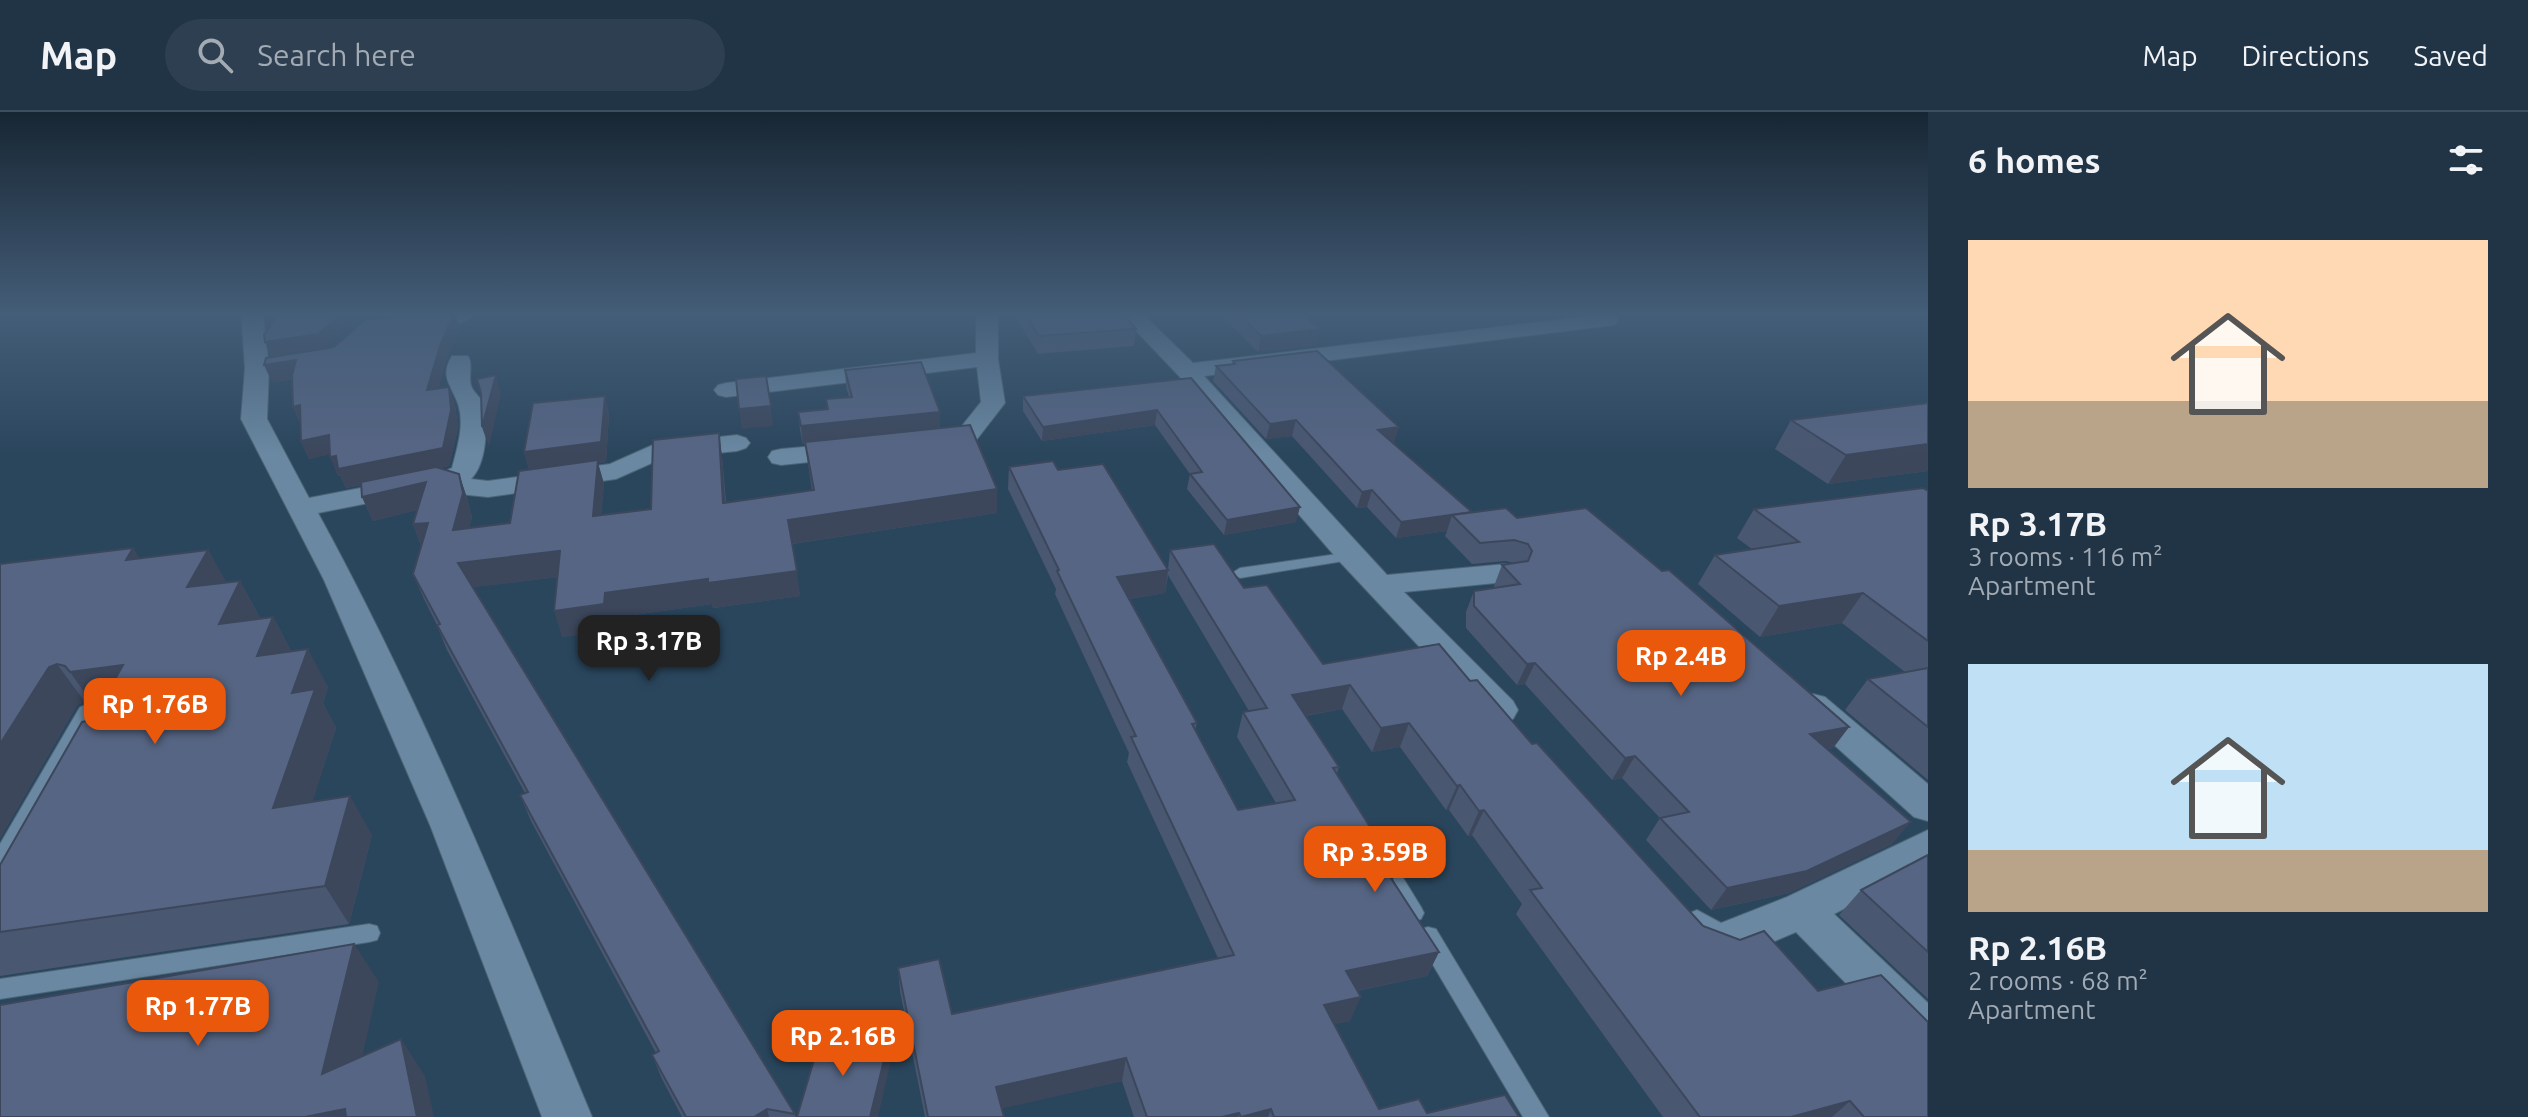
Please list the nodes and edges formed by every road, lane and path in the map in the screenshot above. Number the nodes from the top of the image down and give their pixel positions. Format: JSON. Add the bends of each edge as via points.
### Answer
{"nodes":[{"id":1,"x":987,"y":359,"type":"edge"},
{"id":2,"x":269,"y":360,"type":"edge"},
{"id":3,"x":979,"y":360,"type":"edge"},
{"id":4,"x":1167,"y":360,"type":"edge"},
{"id":5,"x":1320,"y":360,"type":"edge"},
{"id":6,"x":460,"y":361,"type":"dead end"},
{"id":7,"x":1182,"y":379,"type":"junction"},
{"id":8,"x":726,"y":390,"type":"dead end"},
{"id":9,"x":1024,"y":399,"type":"edge"},
{"id":10,"x":993,"y":403,"type":"junction"},
{"id":11,"x":737,"y":443,"type":"dead end"},
{"id":12,"x":915,"y":445,"type":"edge"},
{"id":13,"x":870,"y":449,"type":"edge"},
{"id":14,"x":781,"y":457,"type":"dead end"},
{"id":15,"x":451,"y":479,"type":"junction"},
{"id":16,"x":301,"y":508,"type":"junction"},
{"id":17,"x":1351,"y":556,"type":"junction"},
{"id":18,"x":1240,"y":573,"type":"dead end"},
{"id":19,"x":1506,"y":573,"type":"edge"},
{"id":20,"x":1381,"y":585,"type":"junction"},
{"id":21,"x":1788,"y":684,"type":"edge"},
{"id":22,"x":86,"y":711,"type":"dead end"},
{"id":23,"x":1521,"y":734,"type":"edge"},
{"id":24,"x":1928,"y":806,"type":"edge"},
{"id":25,"x":1371,"y":843,"type":"edge"},
{"id":26,"x":1928,"y":846,"type":"edge"},
{"id":27,"x":0,"y":862,"type":"edge"},
{"id":28,"x":1802,"y":910,"type":"junction"},
{"id":29,"x":1680,"y":911,"type":"edge"},
{"id":30,"x":369,"y":933,"type":"dead end"},
{"id":31,"x":0,"y":989,"type":"edge"},
{"id":32,"x":1928,"y":1034,"type":"edge"},
{"id":33,"x":567,"y":1117,"type":"edge"},
{"id":34,"x":1537,"y":1117,"type":"edge"}],
"edges":[{"from":1,"to":10,"type":"street"},
{"from":2,"to":16,"type":"street","via":[[254,419]]},
{"from":3,"to":8,"type":"street"},
{"from":4,"to":7,"type":"street"},
{"from":5,"to":7,"type":"street"},
{"from":6,"to":15,"type":"street","via":[[457,383],[470,401],[473,435],[464,472]]},
{"from":7,"to":17,"type":"street"},
{"from":9,"to":10,"type":"street"},
{"from":10,"to":12,"type":"street","via":[[965,438]]},
{"from":11,"to":15,"type":"street","via":[[655,452],[616,471],[488,489],[459,486]]},
{"from":13,"to":14,"type":"street"},
{"from":15,"to":16,"type":"street"},
{"from":16,"to":33,"type":"street","via":[[450,825]]},
{"from":17,"to":18,"type":"lane"},
{"from":17,"to":20,"type":"street"},
{"from":19,"to":20,"type":"street"},
{"from":20,"to":23,"type":"street"},
{"from":21,"to":24,"type":"street"},
{"from":22,"to":27,"type":"lane"},
{"from":25,"to":34,"type":"lane"},
{"from":26,"to":28,"type":"street"},
{"from":28,"to":29,"type":"street","via":[[1722,942],[1702,935]]},
{"from":28,"to":32,"type":"street"},
{"from":30,"to":31,"type":"lane"}]}
